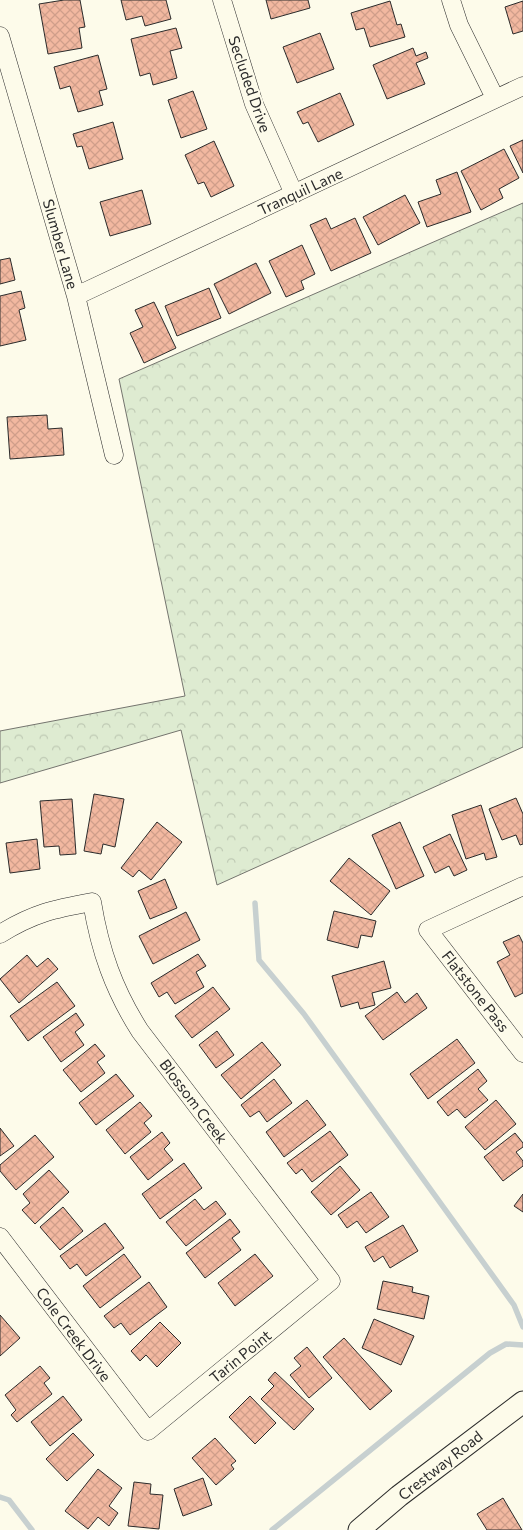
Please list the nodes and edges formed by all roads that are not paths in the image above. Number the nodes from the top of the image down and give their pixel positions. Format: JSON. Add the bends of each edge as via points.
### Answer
{"nodes":[{"id":1,"x":222,"y":0,"type":"edge"},
{"id":2,"x":450,"y":0,"type":"edge"},
{"id":3,"x":0,"y":36,"type":"edge"},
{"id":4,"x":523,"y":86,"type":"edge"},
{"id":5,"x":495,"y":98,"type":"junction"},
{"id":6,"x":294,"y":194,"type":"junction"},
{"id":7,"x":76,"y":296,"type":"junction"},
{"id":8,"x":114,"y":455,"type":"dead end"},
{"id":9,"x":523,"y":886,"type":"edge"},
{"id":10,"x":0,"y":934,"type":"edge"},
{"id":11,"x":523,"y":1053,"type":"edge"},
{"id":12,"x":0,"y":1237,"type":"edge"},
{"id":13,"x":331,"y":1281,"type":"joint"},
{"id":14,"x":523,"y":1402,"type":"edge"},
{"id":15,"x":148,"y":1431,"type":"joint"},
{"id":16,"x":358,"y":1530,"type":"edge"}],
"edges":[{"from":1,"to":6,"type":"street","name":"Secluded Drive","via":[[254,104]]},
{"from":2,"to":5,"type":"street"},
{"from":3,"to":7,"type":"street","name":"Slumber Lane"},
{"from":4,"to":5,"type":"street","name":"Tranquil Lane"},
{"from":5,"to":6,"type":"street","name":"Tranquil Lane"},
{"from":6,"to":7,"type":"street","name":"Tranquil Lane"},
{"from":7,"to":8,"type":"street","name":"Slumber Lane"},
{"from":9,"to":11,"type":"street","name":"Flatstone Pass","via":[[428,930]]},
{"from":10,"to":13,"type":"street","name":"Blossom Creek","via":[[26,918],[92,902],[109,972],[123,1005]]},
{"from":12,"to":15,"type":"street","name":"Cole Creek Drive"},
{"from":13,"to":15,"type":"street","name":"Tarin Point"},
{"from":14,"to":16,"type":"street","name":"Crestway Road"}]}
